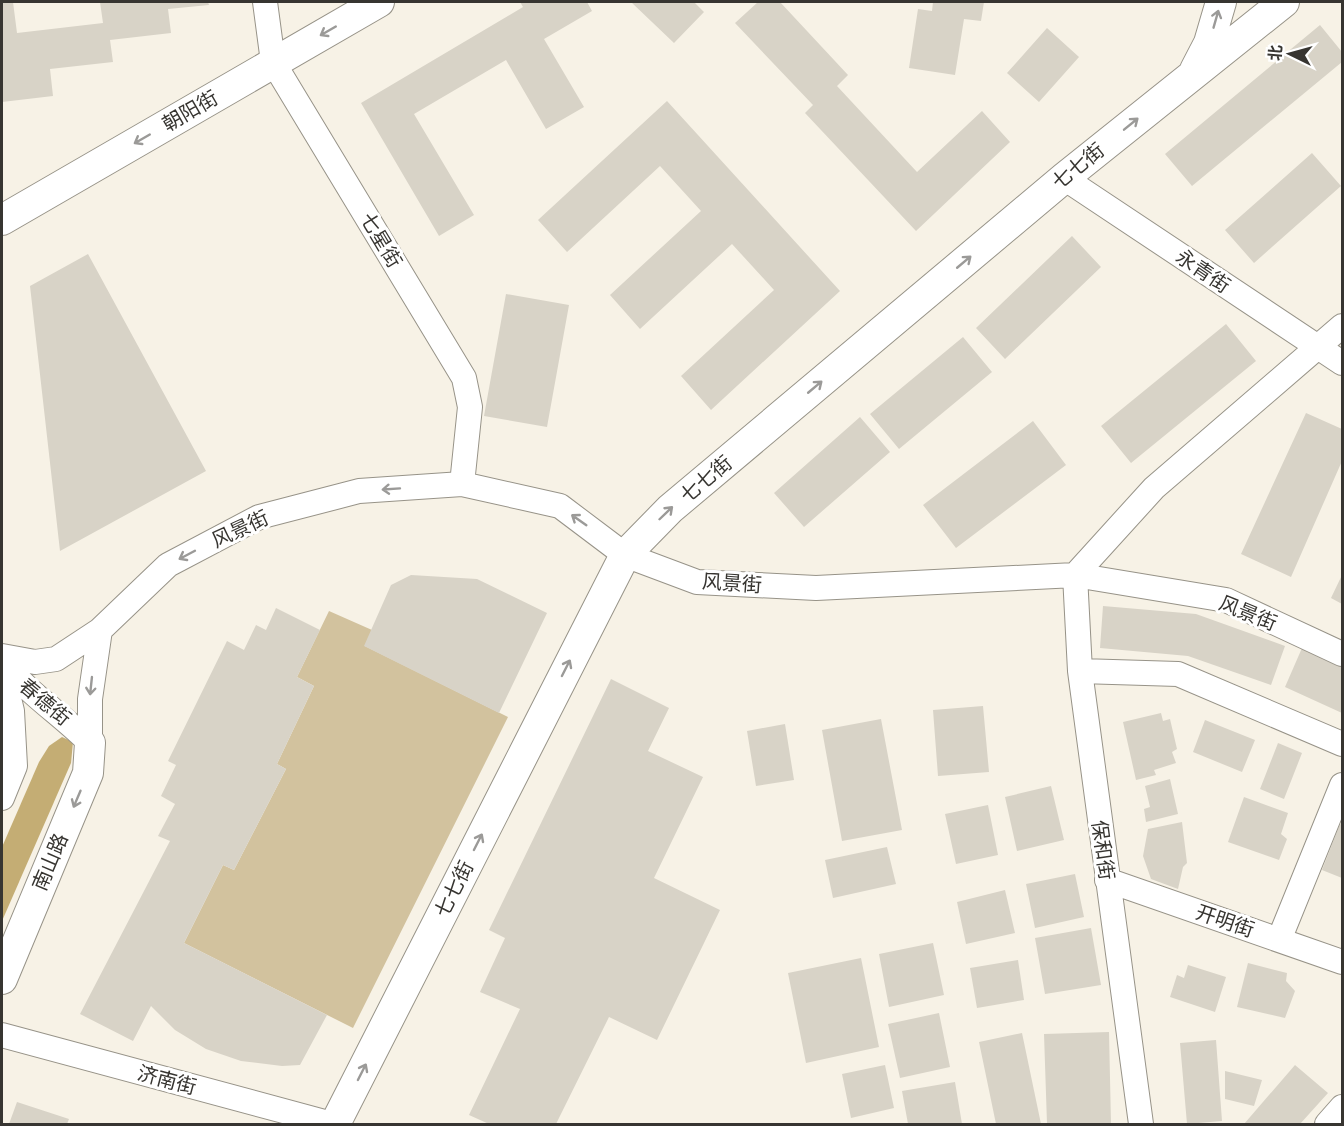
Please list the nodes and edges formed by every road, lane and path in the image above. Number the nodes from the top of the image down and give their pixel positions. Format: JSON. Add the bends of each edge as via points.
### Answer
{"nodes":[{"id":1,"x":265,"y":2,"type":"edge"},
{"id":2,"x":379,"y":2,"type":"edge"},
{"id":3,"x":1221,"y":2,"type":"edge"},
{"id":4,"x":1284,"y":2,"type":"edge"},
{"id":5,"x":273,"y":62,"type":"junction"},
{"id":6,"x":1192,"y":75,"type":"junction"},
{"id":7,"x":1064,"y":178,"type":"junction"},
{"id":8,"x":2,"y":220,"type":"edge"},
{"id":9,"x":1342,"y":326,"type":"edge"},
{"id":10,"x":1319,"y":348,"type":"junction"},
{"id":11,"x":1342,"y":363,"type":"edge"},
{"id":12,"x":462,"y":484,"type":"junction"},
{"id":13,"x":625,"y":555,"type":"junction"},
{"id":14,"x":1076,"y":574,"type":"junction"},
{"id":15,"x":100,"y":630,"type":"junction"},
{"id":16,"x":1342,"y":654,"type":"edge"},
{"id":17,"x":2,"y":658,"type":"edge"},
{"id":18,"x":2,"y":669,"type":"edge"},
{"id":19,"x":1080,"y":671,"type":"junction"},
{"id":20,"x":90,"y":742,"type":"junction"},
{"id":21,"x":1342,"y":744,"type":"edge"},
{"id":22,"x":1342,"y":785,"type":"edge"},
{"id":23,"x":2,"y":798,"type":"edge"},
{"id":24,"x":1107,"y":879,"type":"junction"},
{"id":25,"x":1279,"y":940,"type":"junction"},
{"id":26,"x":1342,"y":962,"type":"edge"},
{"id":27,"x":2,"y":979,"type":"edge"},
{"id":28,"x":2,"y":1035,"type":"edge"},
{"id":29,"x":1342,"y":1107,"type":"edge"},
{"id":30,"x":334,"y":1125,"type":"edge"},
{"id":31,"x":1142,"y":1125,"type":"edge"},
{"id":32,"x":1327,"y":1125,"type":"edge"}],
"edges":[{"from":1,"to":5,"type":"street","name":"七星街"},
{"from":2,"to":5,"type":"main road","name":"朝阳街","one_way":true},
{"from":6,"to":3,"type":"main road","one_way":true,"via":[[1209,43]]},
{"from":4,"to":6,"type":"main road","name":"七七街"},
{"from":5,"to":8,"type":"main road","name":"朝阳街","one_way":true},
{"from":5,"to":12,"type":"street","name":"七星街","via":[[464,378],[470,407]]},
{"from":7,"to":6,"type":"main road","name":"七七街","one_way":true},
{"from":7,"to":10,"type":"street","name":"永青街"},
{"from":13,"to":7,"type":"main road","name":"七七街","one_way":true,"via":[[670,509]]},
{"from":9,"to":10,"type":"street"},
{"from":10,"to":11,"type":"street","name":"永青街"},
{"from":10,"to":14,"type":"street","via":[[1154,488]]},
{"from":13,"to":12,"type":"street","name":"风景街","one_way":true,"via":[[560,506]]},
{"from":12,"to":15,"type":"street","name":"风景街","one_way":true,"via":[[359,491],[260,517],[168,565]]},
{"from":13,"to":14,"type":"street","name":"风景街","via":[[697,582],[816,588]]},
{"from":30,"to":13,"type":"main road","name":"七七街","one_way":true},
{"from":14,"to":16,"type":"street","name":"风景街","via":[[1226,600]]},
{"from":14,"to":19,"type":"street","name":"保和街"},
{"from":15,"to":17,"type":"street","name":"风景街","via":[[56,659],[35,662]]},
{"from":15,"to":20,"type":"street","one_way":true,"via":[[90,699]]},
{"from":17,"to":20,"type":"street","name":"春德街","via":[[20,683]]},
{"from":18,"to":23,"type":"street","via":[[12,711],[15,766]]},
{"from":19,"to":21,"type":"street","via":[[1178,674]]},
{"from":19,"to":24,"type":"street","name":"保和街"},
{"from":20,"to":27,"type":"main road","name":"南山路","one_way":true,"via":[[88,773]]},
{"from":22,"to":25,"type":"street"},
{"from":24,"to":25,"type":"street","name":"开明街"},
{"from":24,"to":31,"type":"street","name":"保和街"},
{"from":25,"to":26,"type":"street","name":"开明街"},
{"from":28,"to":30,"type":"street","name":"济南街"},
{"from":29,"to":32,"type":"street"}]}
